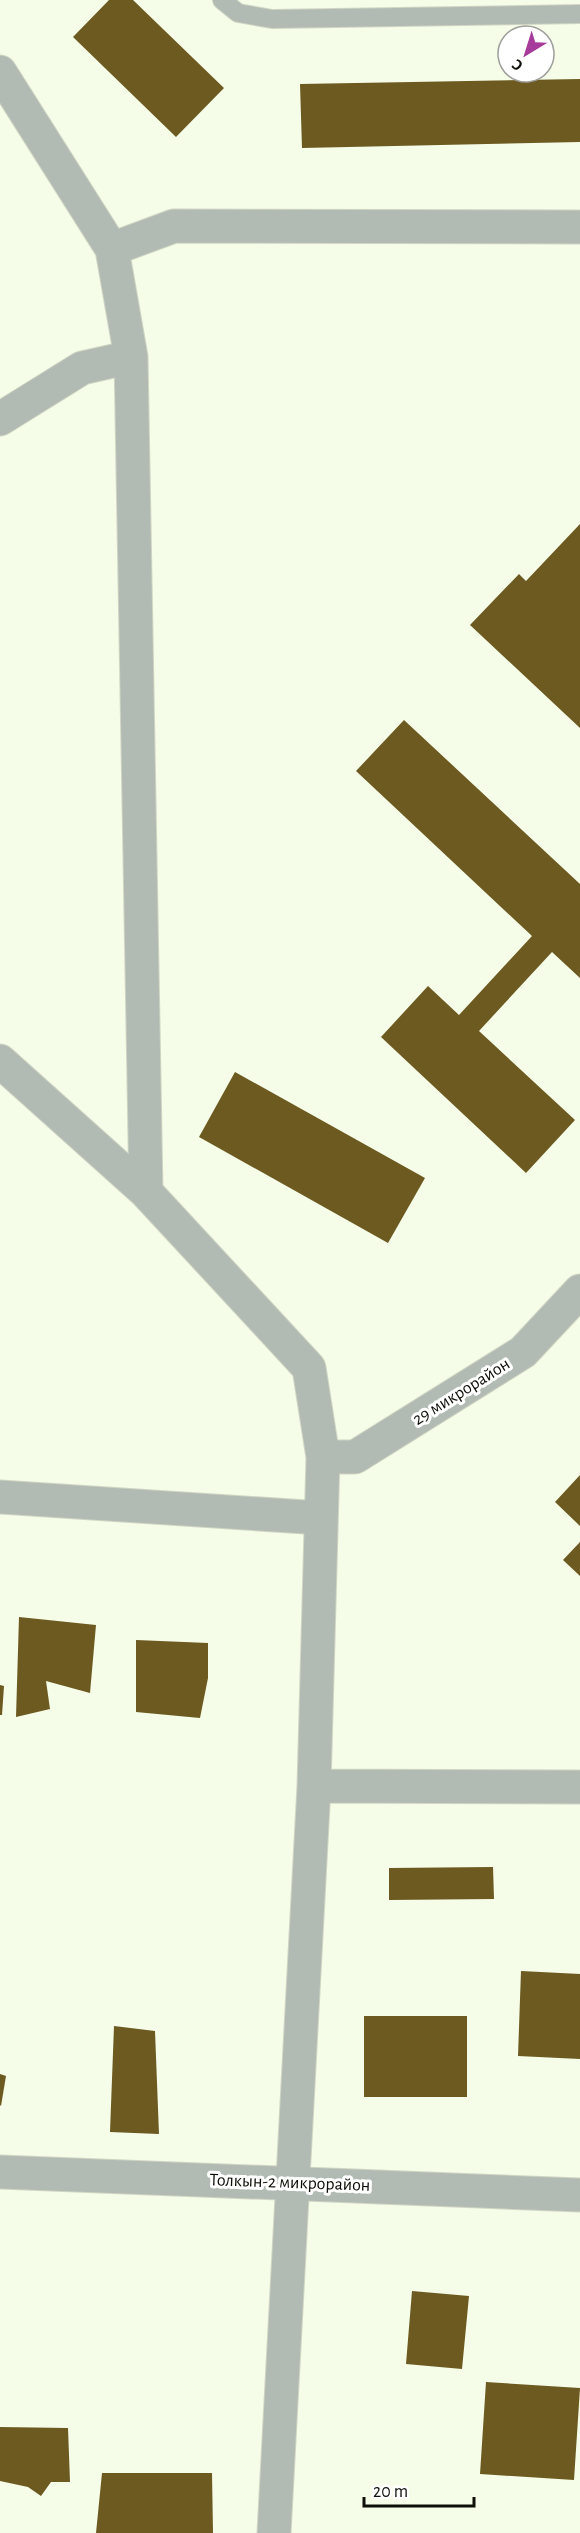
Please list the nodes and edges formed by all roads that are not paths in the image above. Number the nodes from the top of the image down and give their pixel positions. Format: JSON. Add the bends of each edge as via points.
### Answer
{"nodes":[{"id":1,"x":222,"y":0,"type":"edge"},
{"id":2,"x":468,"y":8,"type":"edge"},
{"id":3,"x":580,"y":14,"type":"edge"},
{"id":4,"x":0,"y":72,"type":"edge"},
{"id":5,"x":580,"y":227,"type":"edge"},
{"id":6,"x":112,"y":249,"type":"junction"},
{"id":7,"x":131,"y":357,"type":"junction"},
{"id":8,"x":0,"y":419,"type":"edge"},
{"id":9,"x":0,"y":1061,"type":"edge"},
{"id":10,"x":146,"y":1192,"type":"junction"},
{"id":11,"x":580,"y":1291,"type":"edge"},
{"id":12,"x":323,"y":1457,"type":"junction"},
{"id":13,"x":0,"y":1497,"type":"edge"},
{"id":14,"x":321,"y":1518,"type":"junction"},
{"id":15,"x":314,"y":1786,"type":"junction"},
{"id":16,"x":580,"y":1787,"type":"edge"},
{"id":17,"x":0,"y":2172,"type":"edge"},
{"id":18,"x":294,"y":2182,"type":"junction"},
{"id":19,"x":580,"y":2195,"type":"edge"},
{"id":20,"x":274,"y":2533,"type":"edge"}],
"edges":[{"from":1,"to":2,"type":"lane","via":[[238,13],[272,19]]},
{"from":2,"to":3,"type":"lane"},
{"from":4,"to":6,"type":"street"},
{"from":5,"to":6,"type":"street","via":[[174,225]]},
{"from":6,"to":7,"type":"street"},
{"from":7,"to":8,"type":"street","via":[[82,368]]},
{"from":7,"to":10,"type":"street"},
{"from":9,"to":10,"type":"street"},
{"from":10,"to":12,"type":"street","via":[[309,1368]]},
{"from":11,"to":12,"type":"street","name":"29 микрорайон","via":[[523,1352],[355,1457]]},
{"from":12,"to":14,"type":"street"},
{"from":13,"to":14,"type":"street"},
{"from":14,"to":15,"type":"street"},
{"from":15,"to":16,"type":"street"},
{"from":15,"to":18,"type":"street"},
{"from":17,"to":18,"type":"street","name":"Толкын-2 микрорайон"},
{"from":18,"to":19,"type":"street","name":"Толкын-2 микрорайон"},
{"from":18,"to":20,"type":"street"}]}
